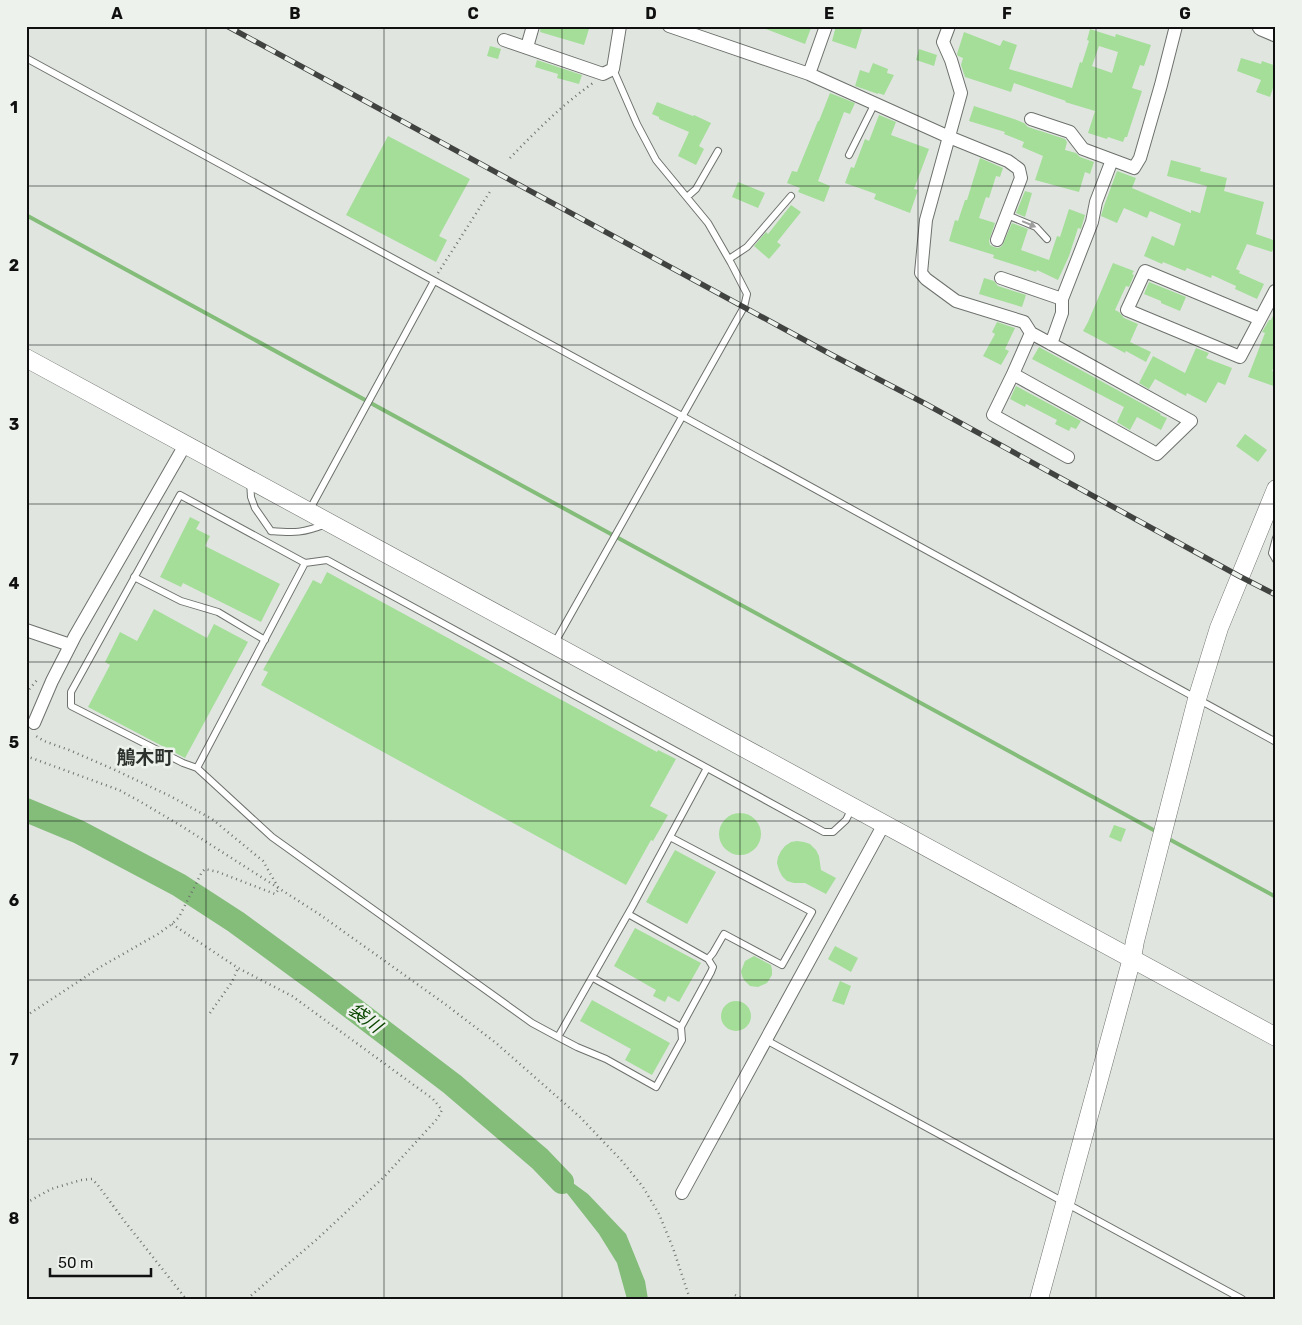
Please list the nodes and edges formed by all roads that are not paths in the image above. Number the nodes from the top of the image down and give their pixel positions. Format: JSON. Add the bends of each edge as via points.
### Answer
{"nodes":[{"id":1,"x":533,"y":26,"type":"edge"},
{"id":2,"x":620,"y":26,"type":"edge"},
{"id":3,"x":669,"y":26,"type":"edge"},
{"id":4,"x":826,"y":26,"type":"edge"},
{"id":5,"x":949,"y":26,"type":"edge"},
{"id":6,"x":1176,"y":26,"type":"edge"},
{"id":7,"x":1262,"y":26,"type":"edge"},
{"id":8,"x":686,"y":29,"type":"edge"},
{"id":9,"x":1276,"y":32,"type":"edge"},
{"id":10,"x":504,"y":40,"type":"dead end"},
{"id":11,"x":527,"y":48,"type":"junction"},
{"id":12,"x":26,"y":58,"type":"edge"},
{"id":13,"x":608,"y":71,"type":"junction"},
{"id":14,"x":809,"y":74,"type":"junction"},
{"id":15,"x":875,"y":103,"type":"junction"},
{"id":16,"x":1031,"y":119,"type":"dead end"},
{"id":17,"x":949,"y":137,"type":"junction"},
{"id":18,"x":718,"y":151,"type":"dead end"},
{"id":19,"x":849,"y":155,"type":"dead end"},
{"id":20,"x":1112,"y":160,"type":"junction"},
{"id":21,"x":792,"y":196,"type":"dead end"},
{"id":22,"x":687,"y":197,"type":"junction"},
{"id":23,"x":1007,"y":215,"type":"junction"},
{"id":24,"x":1047,"y":239,"type":"dead end"},
{"id":25,"x":998,"y":240,"type":"dead end"},
{"id":26,"x":729,"y":259,"type":"junction"},
{"id":27,"x":1001,"y":278,"type":"dead end"},
{"id":28,"x":434,"y":281,"type":"junction"},
{"id":29,"x":1276,"y":292,"type":"edge"},
{"id":30,"x":1062,"y":299,"type":"junction"},
{"id":31,"x":1260,"y":319,"type":"junction"},
{"id":32,"x":1031,"y":334,"type":"junction"},
{"id":33,"x":1051,"y":344,"type":"junction"},
{"id":34,"x":26,"y":358,"type":"edge"},
{"id":35,"x":1013,"y":374,"type":"junction"},
{"id":36,"x":682,"y":416,"type":"junction"},
{"id":37,"x":185,"y":445,"type":"junction"},
{"id":38,"x":1068,"y":457,"type":"dead end"},
{"id":39,"x":250,"y":480,"type":"junction"},
{"id":40,"x":1276,"y":489,"type":"edge"},
{"id":41,"x":308,"y":512,"type":"junction"},
{"id":42,"x":329,"y":523,"type":"junction"},
{"id":43,"x":271,"y":531,"type":"junction"},
{"id":44,"x":1276,"y":538,"type":"edge"},
{"id":45,"x":264,"y":542,"type":"junction"},
{"id":46,"x":1276,"y":560,"type":"edge"},
{"id":47,"x":305,"y":563,"type":"junction"},
{"id":48,"x":134,"y":577,"type":"junction"},
{"id":49,"x":26,"y":630,"type":"edge"},
{"id":50,"x":265,"y":640,"type":"junction"},
{"id":51,"x":554,"y":644,"type":"junction"},
{"id":52,"x":70,"y":645,"type":"junction"},
{"id":53,"x":1197,"y":699,"type":"junction"},
{"id":54,"x":34,"y":723,"type":"road end"},
{"id":55,"x":1276,"y":742,"type":"edge"},
{"id":56,"x":198,"y":768,"type":"junction"},
{"id":57,"x":707,"y":768,"type":"junction"},
{"id":58,"x":853,"y":806,"type":"junction"},
{"id":59,"x":884,"y":824,"type":"junction"},
{"id":60,"x":670,"y":838,"type":"junction"},
{"id":61,"x":628,"y":914,"type":"junction"},
{"id":62,"x":1132,"y":958,"type":"junction"},
{"id":63,"x":708,"y":959,"type":"junction"},
{"id":64,"x":593,"y":978,"type":"junction"},
{"id":65,"x":681,"y":1027,"type":"junction"},
{"id":66,"x":558,"y":1037,"type":"junction"},
{"id":67,"x":1276,"y":1037,"type":"edge"},
{"id":68,"x":766,"y":1040,"type":"junction"},
{"id":69,"x":682,"y":1193,"type":"dead end"},
{"id":70,"x":1065,"y":1203,"type":"junction"},
{"id":71,"x":1039,"y":1299,"type":"edge"},
{"id":72,"x":1242,"y":1299,"type":"edge"}],
"edges":[{"from":1,"to":11,"type":"street"},
{"from":2,"to":13,"type":"street"},
{"from":3,"to":8,"type":"street"},
{"from":4,"to":14,"type":"street"},
{"from":5,"to":17,"type":"street","via":[[942,42],[961,93]]},
{"from":6,"to":20,"type":"street","via":[[1140,158],[1134,168]]},
{"from":7,"to":9,"type":"main road"},
{"from":8,"to":14,"type":"street"},
{"from":10,"to":11,"type":"street"},
{"from":11,"to":13,"type":"street"},
{"from":12,"to":28,"type":"lane"},
{"from":13,"to":22,"type":"lane","via":[[656,160]]},
{"from":14,"to":15,"type":"street"},
{"from":15,"to":17,"type":"street"},
{"from":15,"to":19,"type":"lane"},
{"from":16,"to":20,"type":"street","via":[[1070,132],[1083,150]]},
{"from":17,"to":23,"type":"street","via":[[1008,161],[1018,169],[1021,178]]},
{"from":17,"to":32,"type":"street","via":[[926,220],[921,273],[956,301],[1024,322]]},
{"from":18,"to":22,"type":"lane","via":[[696,189]]},
{"from":20,"to":30,"type":"street"},
{"from":21,"to":26,"type":"lane","via":[[747,247]]},
{"from":22,"to":26,"type":"lane","via":[[708,223]]},
{"from":23,"to":24,"type":"lane","one_way":true,"via":[[1036,226]]},
{"from":23,"to":25,"type":"street"},
{"from":26,"to":36,"type":"lane","via":[[747,294],[746,300]]},
{"from":27,"to":30,"type":"street"},
{"from":28,"to":36,"type":"lane"},
{"from":28,"to":41,"type":"lane"},
{"from":29,"to":31,"type":"street"},
{"from":30,"to":33,"type":"street","via":[[1062,314]]},
{"from":31,"to":31,"type":"street","via":[[1240,357],[1127,310],[1145,271]]},
{"from":32,"to":33,"type":"street"},
{"from":32,"to":35,"type":"street"},
{"from":33,"to":35,"type":"street","via":[[1191,421],[1157,454]]},
{"from":34,"to":37,"type":"street"},
{"from":35,"to":38,"type":"street","via":[[993,415]]},
{"from":36,"to":51,"type":"lane"},
{"from":36,"to":53,"type":"lane"},
{"from":37,"to":39,"type":"street"},
{"from":37,"to":52,"type":"street"},
{"from":39,"to":41,"type":"street"},
{"from":39,"to":43,"type":"lane","via":[[251,499]]},
{"from":40,"to":53,"type":"street","via":[[1219,628]]},
{"from":41,"to":42,"type":"street"},
{"from":42,"to":43,"type":"lane","via":[[297,533]]},
{"from":42,"to":51,"type":"street"},
{"from":43,"to":45,"type":"lane"},
{"from":44,"to":46,"type":"lane","via":[[1272,553]]},
{"from":45,"to":47,"type":"lane"},
{"from":45,"to":48,"type":"lane","via":[[180,495]]},
{"from":47,"to":50,"type":"lane"},
{"from":47,"to":57,"type":"lane","via":[[327,560]]},
{"from":48,"to":50,"type":"lane","via":[[181,602],[218,612]]},
{"from":48,"to":56,"type":"lane","via":[[71,692],[71,706]]},
{"from":49,"to":52,"type":"street"},
{"from":50,"to":56,"type":"lane"},
{"from":51,"to":58,"type":"street"},
{"from":52,"to":54,"type":"street"},
{"from":53,"to":55,"type":"lane"},
{"from":53,"to":62,"type":"street"},
{"from":56,"to":66,"type":"lane","via":[[272,837],[532,1024]]},
{"from":57,"to":58,"type":"lane","via":[[824,832],[833,832],[846,820]]},
{"from":57,"to":60,"type":"lane"},
{"from":58,"to":59,"type":"street"},
{"from":59,"to":62,"type":"street"},
{"from":59,"to":68,"type":"street"},
{"from":60,"to":61,"type":"lane"},
{"from":60,"to":63,"type":"lane","via":[[812,912],[782,964],[724,934]]},
{"from":61,"to":63,"type":"lane"},
{"from":61,"to":64,"type":"lane"},
{"from":62,"to":67,"type":"street"},
{"from":62,"to":70,"type":"street"},
{"from":63,"to":65,"type":"lane","via":[[713,967]]},
{"from":64,"to":65,"type":"lane"},
{"from":64,"to":66,"type":"lane"},
{"from":65,"to":66,"type":"lane","via":[[682,1040],[656,1087]]},
{"from":68,"to":69,"type":"street"},
{"from":68,"to":70,"type":"lane"},
{"from":70,"to":71,"type":"street"},
{"from":70,"to":72,"type":"lane"}]}
